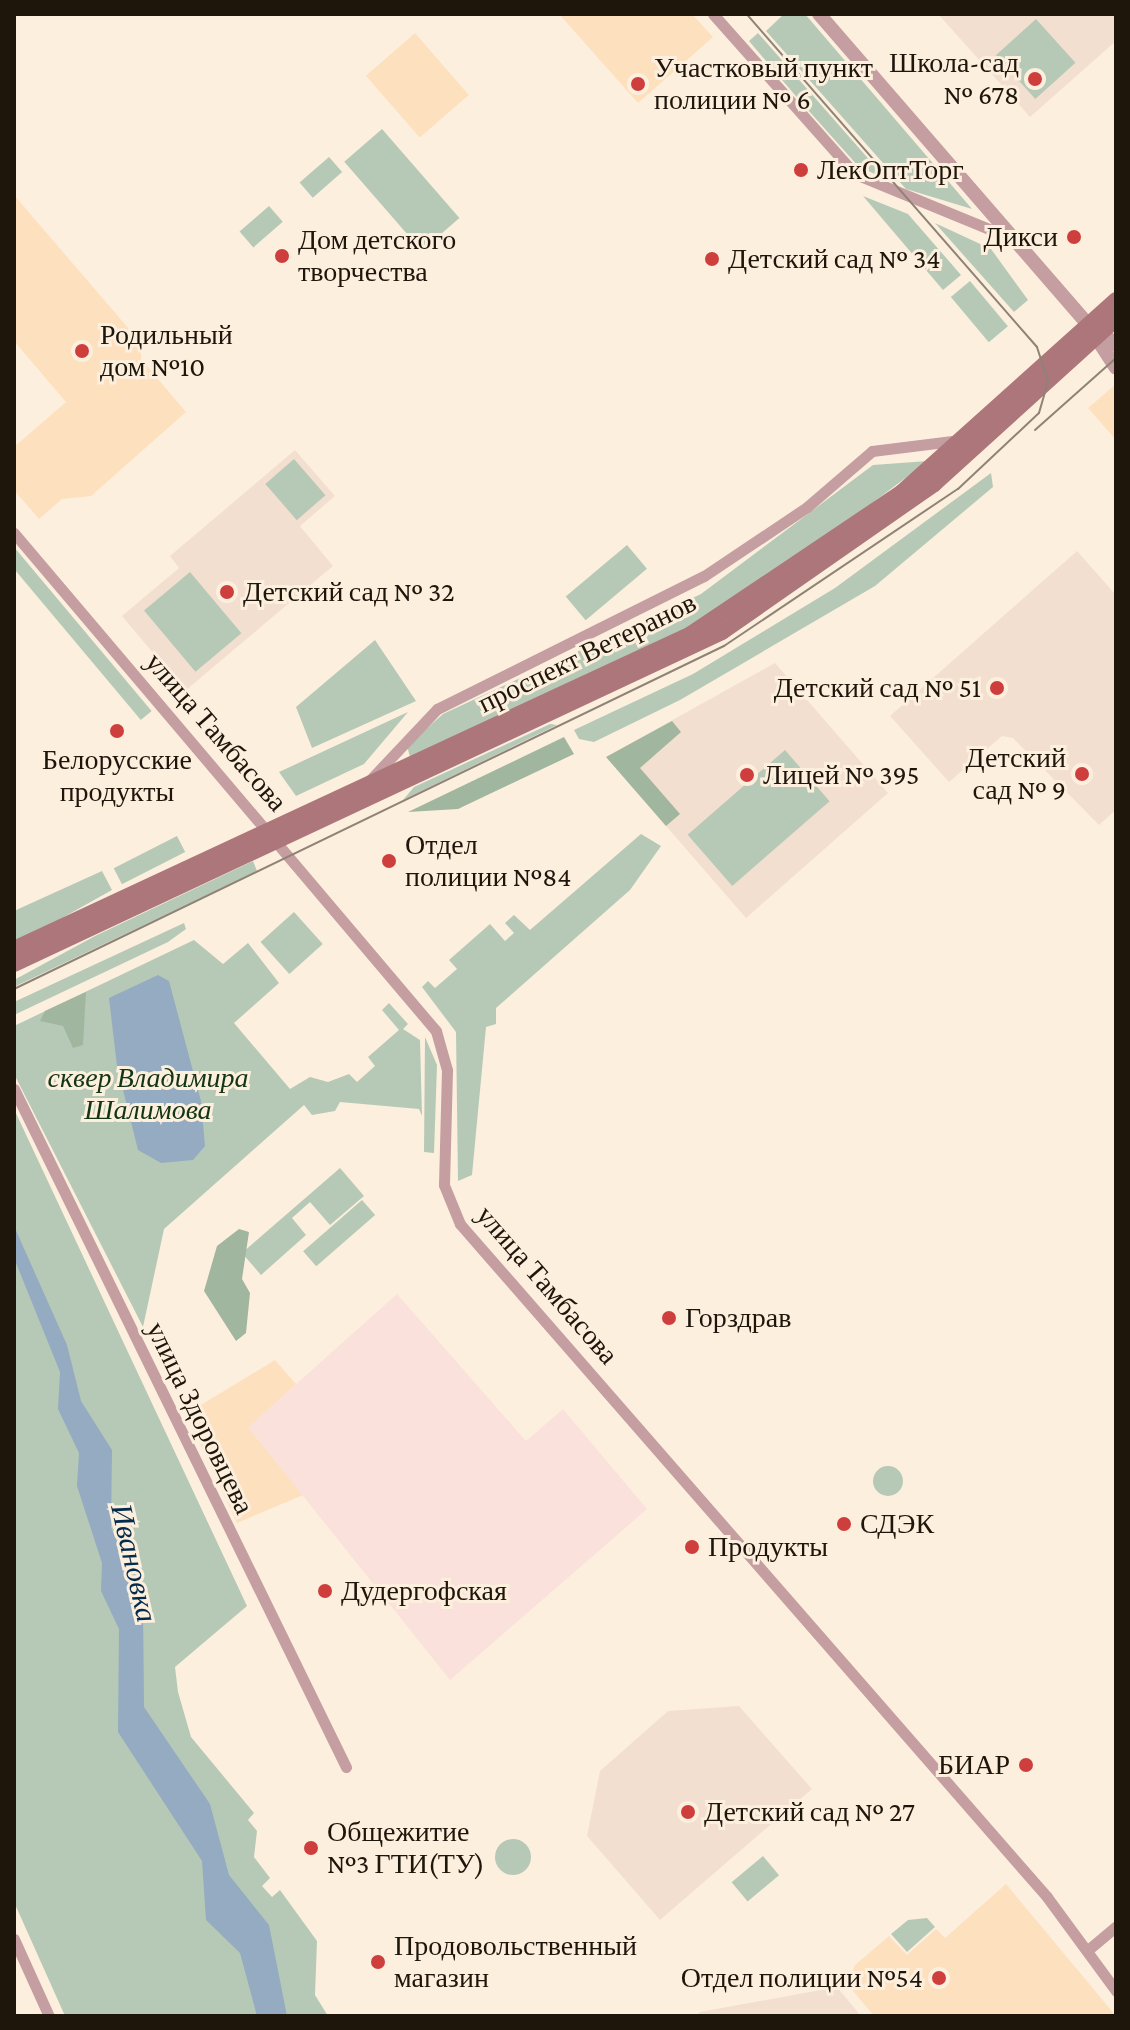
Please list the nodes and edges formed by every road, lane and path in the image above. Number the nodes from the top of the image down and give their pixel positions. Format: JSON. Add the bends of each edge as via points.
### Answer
{"nodes":[{"id":1,"x":713,"y":14,"type":"edge"},
{"id":2,"x":819,"y":14,"type":"edge"},
{"id":3,"x":1013,"y":239,"type":"junction"},
{"id":4,"x":1116,"y":300,"type":"edge"},
{"id":5,"x":1100,"y":329,"type":"edge"},
{"id":6,"x":1116,"y":345,"type":"edge"},
{"id":7,"x":1116,"y":368,"type":"edge"},
{"id":8,"x":961,"y":440,"type":"junction"},
{"id":9,"x":14,"y":533,"type":"edge"},
{"id":10,"x":365,"y":785,"type":"junction"},
{"id":11,"x":274,"y":836,"type":"junction"},
{"id":12,"x":14,"y":949,"type":"edge"},
{"id":13,"x":14,"y":964,"type":"edge"},
{"id":14,"x":14,"y":1089,"type":"edge"},
{"id":15,"x":346,"y":1767,"type":"dead end"},
{"id":16,"x":1116,"y":1926,"type":"edge"},
{"id":17,"x":14,"y":1939,"type":"edge"},
{"id":18,"x":1089,"y":1949,"type":"junction"},
{"id":19,"x":1116,"y":1991,"type":"edge"},
{"id":20,"x":49,"y":2016,"type":"edge"}],
"edges":[{"from":1,"to":3,"type":"street","via":[[855,174]]},
{"from":2,"to":3,"type":"street"},
{"from":3,"to":5,"type":"street"},
{"from":4,"to":5,"type":"main road","name":"проспект Ветеранов"},
{"from":5,"to":6,"type":"street"},
{"from":5,"to":7,"type":"street"},
{"from":5,"to":8,"type":"main road","name":"проспект Ветеранов"},
{"from":5,"to":11,"type":"main road","name":"проспект Ветеранов","via":[[934,484],[750,615],[670,661]]},
{"from":8,"to":10,"type":"main road","name":"проспект Ветеранов","via":[[839,539],[691,634]]},
{"from":8,"to":10,"type":"street","via":[[872,451],[807,507],[704,576],[437,709]]},
{"from":9,"to":11,"type":"street","name":"улица Тамбасова"},
{"from":10,"to":11,"type":"main road","name":"проспект Ветеранов"},
{"from":11,"to":12,"type":"main road","name":"проспект Ветеранов"},
{"from":11,"to":13,"type":"main road","name":"проспект Ветеранов"},
{"from":11,"to":18,"type":"street","name":"улица Тамбасова","via":[[443,1042],[443,1177],[460,1224]]},
{"from":14,"to":15,"type":"street","name":"улица Здоровцева"},
{"from":16,"to":18,"type":"street"},
{"from":17,"to":20,"type":"street"},
{"from":18,"to":19,"type":"street","name":"улица Тамбасова"}]}
